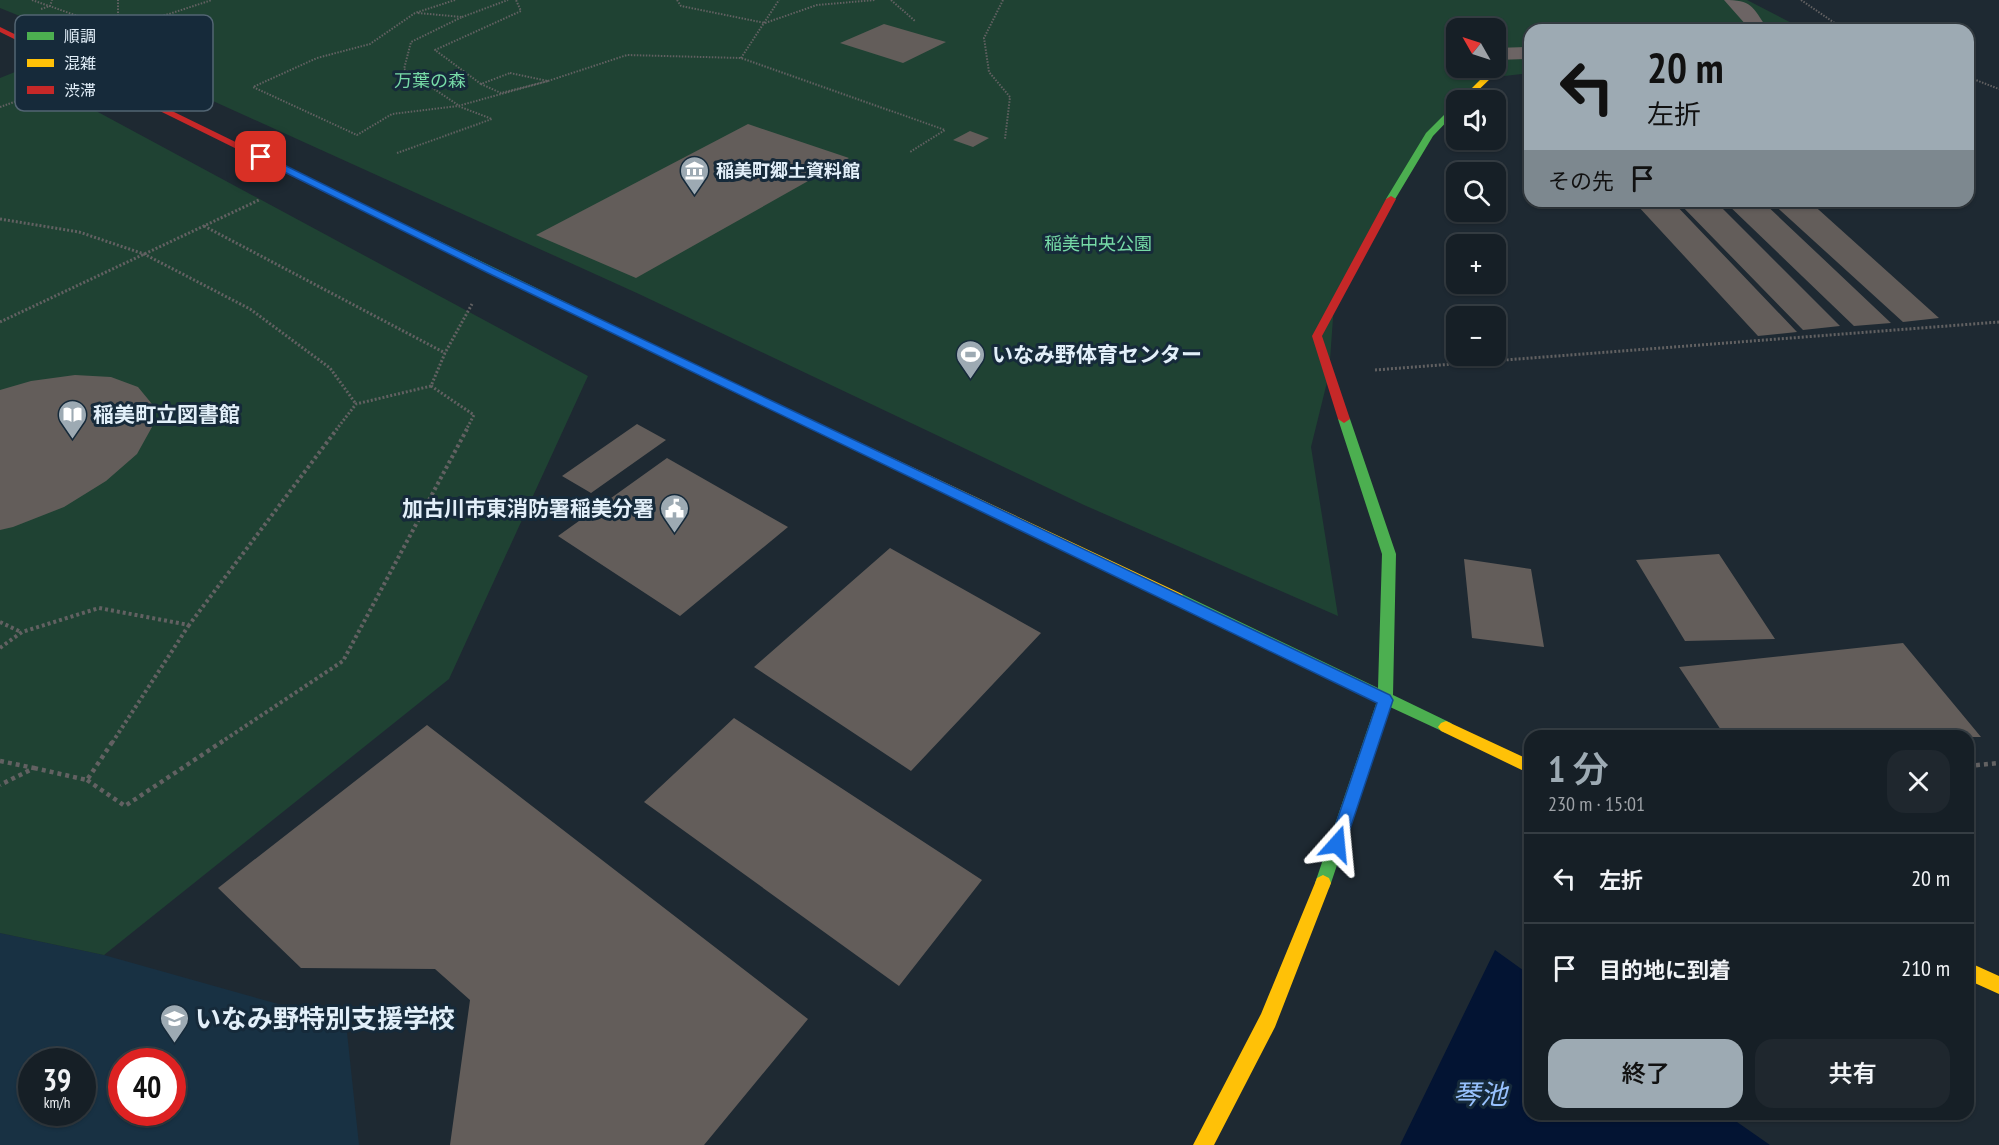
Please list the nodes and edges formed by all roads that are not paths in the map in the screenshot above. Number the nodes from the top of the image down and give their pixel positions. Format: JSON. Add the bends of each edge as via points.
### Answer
{"nodes":[{"id":1,"x":1733,"y":0,"type":"edge"},
{"id":2,"x":1755,"y":24,"type":"edge"},
{"id":3,"x":0,"y":29,"type":"edge"},
{"id":4,"x":15,"y":36,"type":"edge"},
{"id":5,"x":1524,"y":53,"type":"edge"},
{"id":6,"x":1506,"y":54,"type":"edge"},
{"id":7,"x":1484,"y":78,"type":"edge"},
{"id":8,"x":1473,"y":90,"type":"edge"},
{"id":9,"x":168,"y":111,"type":"edge"},
{"id":10,"x":1446,"y":119,"type":"edge"},
{"id":11,"x":1385,"y":700,"type":"junction"},
{"id":12,"x":1524,"y":764,"type":"edge"},
{"id":13,"x":1974,"y":973,"type":"edge"},
{"id":14,"x":1999,"y":985,"type":"edge"},
{"id":15,"x":1203,"y":1145,"type":"edge"}],
"edges":[{"from":1,"to":2,"type":"street"},
{"from":3,"to":4,"type":"street"},
{"from":5,"to":6,"type":"street"},
{"from":7,"to":8,"type":"street"},
{"from":9,"to":11,"type":"street"},
{"from":10,"to":11,"type":"street","via":[[1425,142],[1317,336],[1389,554]]},
{"from":11,"to":12,"type":"street"},
{"from":11,"to":15,"type":"street","via":[[1330,865],[1272,1009]]},
{"from":13,"to":14,"type":"street"}]}
